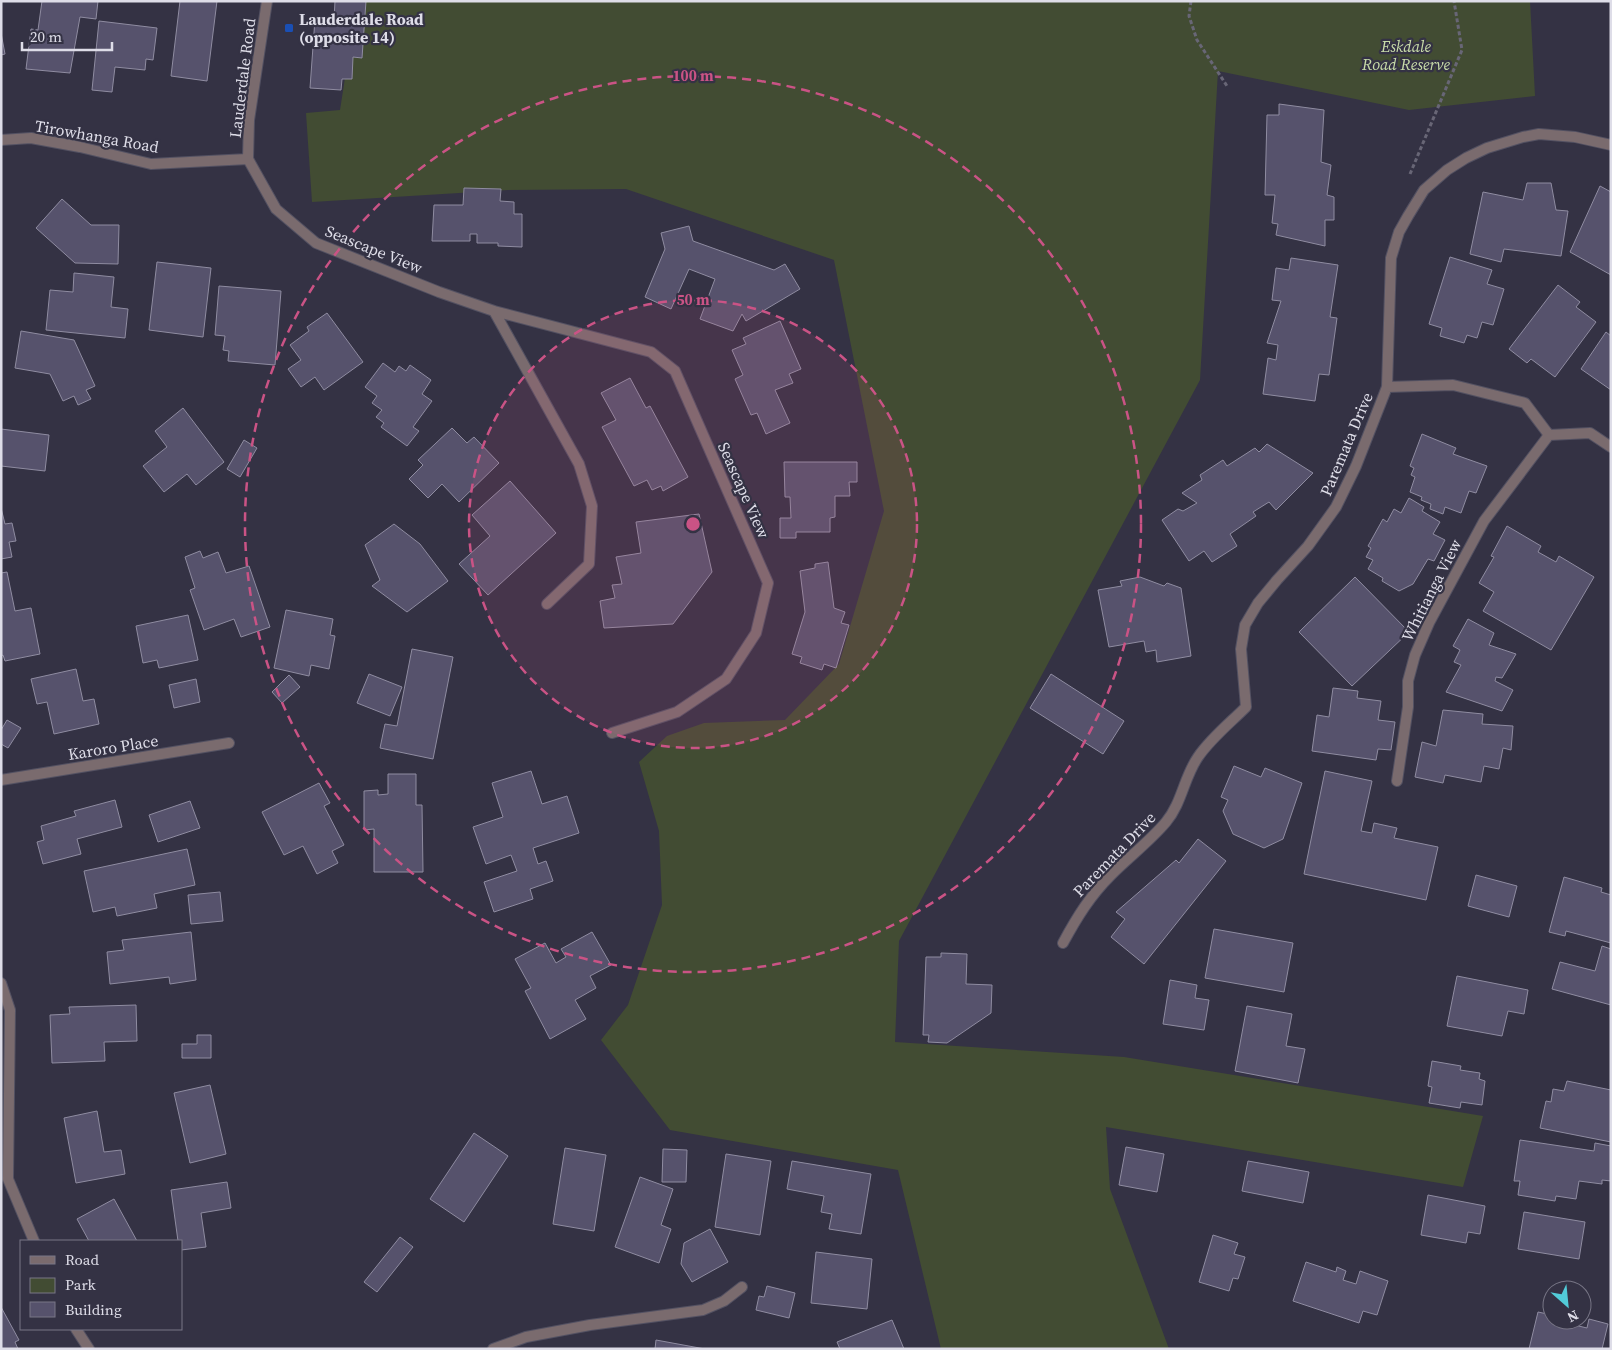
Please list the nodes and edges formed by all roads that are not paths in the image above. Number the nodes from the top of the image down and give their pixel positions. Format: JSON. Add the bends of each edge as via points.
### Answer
{"nodes":[{"id":1,"x":267,"y":1,"type":"edge"},
{"id":2,"x":1,"y":140,"type":"edge"},
{"id":3,"x":1611,"y":145,"type":"edge"},
{"id":4,"x":248,"y":160,"type":"junction"},
{"id":5,"x":494,"y":311,"type":"junction"},
{"id":6,"x":1387,"y":387,"type":"junction"},
{"id":7,"x":1549,"y":435,"type":"junction"},
{"id":8,"x":1611,"y":447,"type":"edge"},
{"id":9,"x":547,"y":604,"type":"dead end"},
{"id":10,"x":612,"y":733,"type":"dead end"},
{"id":11,"x":229,"y":743,"type":"dead end"},
{"id":12,"x":1,"y":780,"type":"edge"},
{"id":13,"x":1397,"y":781,"type":"dead end"},
{"id":14,"x":1063,"y":943,"type":"dead end"},
{"id":15,"x":1,"y":983,"type":"edge"},
{"id":16,"x":34,"y":1240,"type":"edge"},
{"id":17,"x":742,"y":1287,"type":"dead end"},
{"id":18,"x":77,"y":1330,"type":"edge"},
{"id":19,"x":89,"y":1349,"type":"edge"},
{"id":20,"x":493,"y":1349,"type":"edge"}],
"edges":[{"from":1,"to":4,"type":"street","name":"Lauderdale Road","via":[[249,120]]},
{"from":2,"to":4,"type":"street","name":"Tirowhanga Road","via":[[31,138],[151,164]]},
{"from":3,"to":6,"type":"street","name":"Paremata Drive","via":[[1559,135],[1522,136],[1466,158],[1424,190],[1399,232],[1391,258]]},
{"from":4,"to":5,"type":"street","name":"Seascape View","via":[[276,209],[316,243]]},
{"from":5,"to":9,"type":"street","via":[[579,464],[592,506],[589,564]]},
{"from":5,"to":10,"type":"street","name":"Seascape View","via":[[651,352],[674,371],[768,583],[756,633],[726,679],[677,712]]},
{"from":6,"to":7,"type":"street","via":[[1453,385],[1524,403]]},
{"from":6,"to":14,"type":"street","name":"Paremata Drive","via":[[1336,507],[1308,546],[1258,603],[1245,625],[1241,649],[1246,708],[1198,757],[1168,820],[1110,876],[1080,911]]},
{"from":7,"to":8,"type":"street","via":[[1590,433]]},
{"from":7,"to":13,"type":"street","name":"Whitianga View","via":[[1484,521],[1428,623],[1408,681],[1408,707]]},
{"from":11,"to":12,"type":"street","name":"Karoro Place"},
{"from":15,"to":16,"type":"street","via":[[10,1010],[8,1179]]},
{"from":17,"to":20,"type":"street","via":[[724,1302],[703,1310],[590,1325],[526,1337]]},
{"from":18,"to":19,"type":"street"}]}
